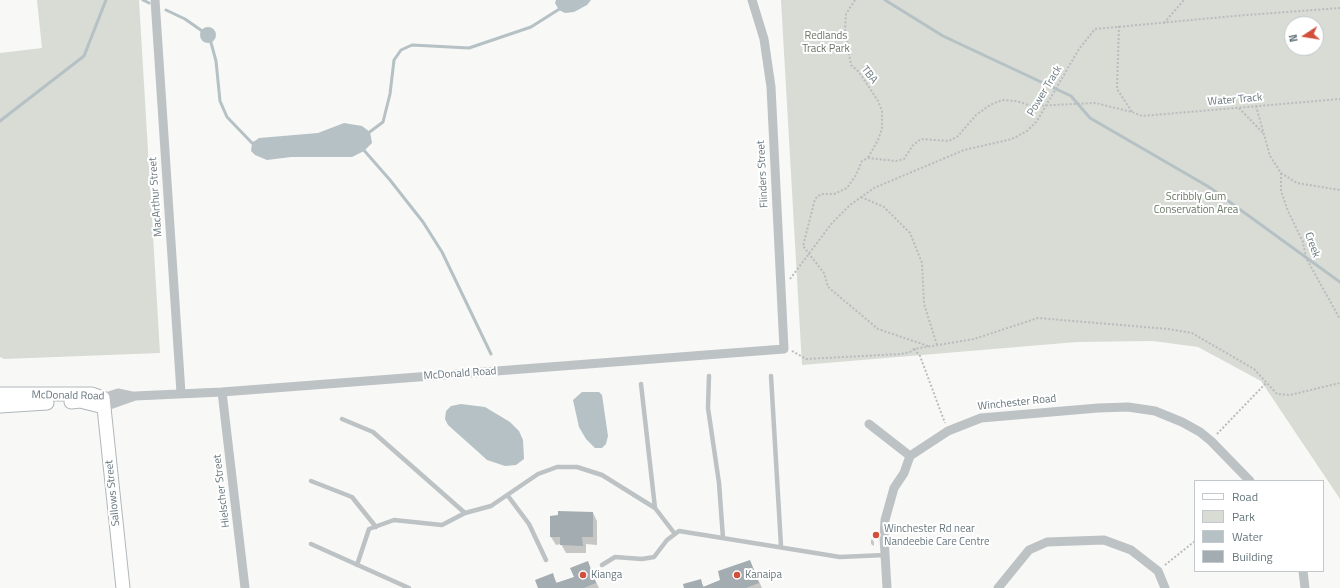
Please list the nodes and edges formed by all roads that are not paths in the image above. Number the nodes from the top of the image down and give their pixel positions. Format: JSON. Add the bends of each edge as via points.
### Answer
{"nodes":[{"id":1,"x":155,"y":0,"type":"edge"},
{"id":2,"x":752,"y":0,"type":"edge"},
{"id":3,"x":784,"y":349,"type":"joint"},
{"id":4,"x":709,"y":376,"type":"dead end"},
{"id":5,"x":771,"y":376,"type":"dead end"},
{"id":6,"x":641,"y":384,"type":"dead end"},
{"id":7,"x":222,"y":392,"type":"junction"},
{"id":8,"x":181,"y":393,"type":"junction"},
{"id":9,"x":0,"y":394,"type":"edge"},
{"id":10,"x":104,"y":402,"type":"junction"},
{"id":11,"x":0,"y":406,"type":"edge"},
{"id":12,"x":342,"y":419,"type":"dead end"},
{"id":13,"x":869,"y":424,"type":"dead end"},
{"id":14,"x":910,"y":456,"type":"junction"},
{"id":15,"x":1249,"y":480,"type":"edge"},
{"id":16,"x":311,"y":481,"type":"dead end"},
{"id":17,"x":508,"y":496,"type":"junction"},
{"id":18,"x":655,"y":508,"type":"junction"},
{"id":19,"x":465,"y":513,"type":"junction"},
{"id":20,"x":376,"y":527,"type":"junction"},
{"id":21,"x":675,"y":534,"type":"junction"},
{"id":22,"x":723,"y":538,"type":"junction"},
{"id":23,"x":311,"y":544,"type":"dead end"},
{"id":24,"x":781,"y":546,"type":"junction"},
{"id":25,"x":885,"y":555,"type":"junction"},
{"id":26,"x":546,"y":560,"type":"dead end"},
{"id":27,"x":357,"y":565,"type":"junction"},
{"id":28,"x":602,"y":565,"type":"dead end"},
{"id":29,"x":1303,"y":572,"type":"edge"},
{"id":30,"x":123,"y":588,"type":"edge"},
{"id":31,"x":245,"y":588,"type":"edge"},
{"id":32,"x":409,"y":588,"type":"edge"},
{"id":33,"x":887,"y":588,"type":"edge"},
{"id":34,"x":998,"y":588,"type":"edge"},
{"id":35,"x":1165,"y":588,"type":"edge"},
{"id":36,"x":1305,"y":588,"type":"edge"}],
"edges":[{"from":1,"to":8,"type":"street","name":"MacArthur Street"},
{"from":2,"to":3,"type":"street","name":"Flinders Street","via":[[764,39],[771,87]]},
{"from":3,"to":7,"type":"street","name":"McDonald Road"},
{"from":4,"to":22,"type":"lane","via":[[708,408],[719,483]]},
{"from":5,"to":24,"type":"lane"},
{"from":6,"to":18,"type":"lane"},
{"from":7,"to":8,"type":"street","name":"McDonald Road"},
{"from":7,"to":31,"type":"street","name":"Hielscher Street"},
{"from":8,"to":10,"type":"street","name":"McDonald Road","via":[[135,396]]},
{"from":9,"to":10,"type":"street","name":"McDonald Road","via":[[92,394]]},
{"from":10,"to":11,"type":"street","name":"McDonald Road"},
{"from":10,"to":30,"type":"street","name":"Sallows Street"},
{"from":12,"to":19,"type":"lane","via":[[374,432]]},
{"from":13,"to":14,"type":"street"},
{"from":14,"to":15,"type":"street","name":"Winchester Road","via":[[948,431],[975,420],[995,416],[1128,407],[1168,416],[1194,429],[1211,441]]},
{"from":14,"to":25,"type":"street","via":[[889,503],[884,531]]},
{"from":16,"to":20,"type":"lane","via":[[352,497]]},
{"from":17,"to":18,"type":"lane","via":[[538,474],[557,467],[577,467],[602,476]]},
{"from":17,"to":19,"type":"lane","via":[[492,506]]},
{"from":17,"to":26,"type":"lane","via":[[529,524]]},
{"from":18,"to":21,"type":"lane"},
{"from":19,"to":20,"type":"lane","via":[[442,525],[394,520]]},
{"from":20,"to":27,"type":"lane","via":[[369,529]]},
{"from":21,"to":22,"type":"lane","via":[[679,531]]},
{"from":21,"to":28,"type":"lane","via":[[654,557],[615,557]]},
{"from":22,"to":24,"type":"lane"},
{"from":23,"to":27,"type":"lane"},
{"from":24,"to":25,"type":"lane","via":[[840,556]]},
{"from":25,"to":33,"type":"street"},
{"from":27,"to":32,"type":"lane"},
{"from":29,"to":36,"type":"street"},
{"from":34,"to":35,"type":"street","via":[[1029,550],[1047,542],[1104,540],[1131,550],[1158,571]]}]}
